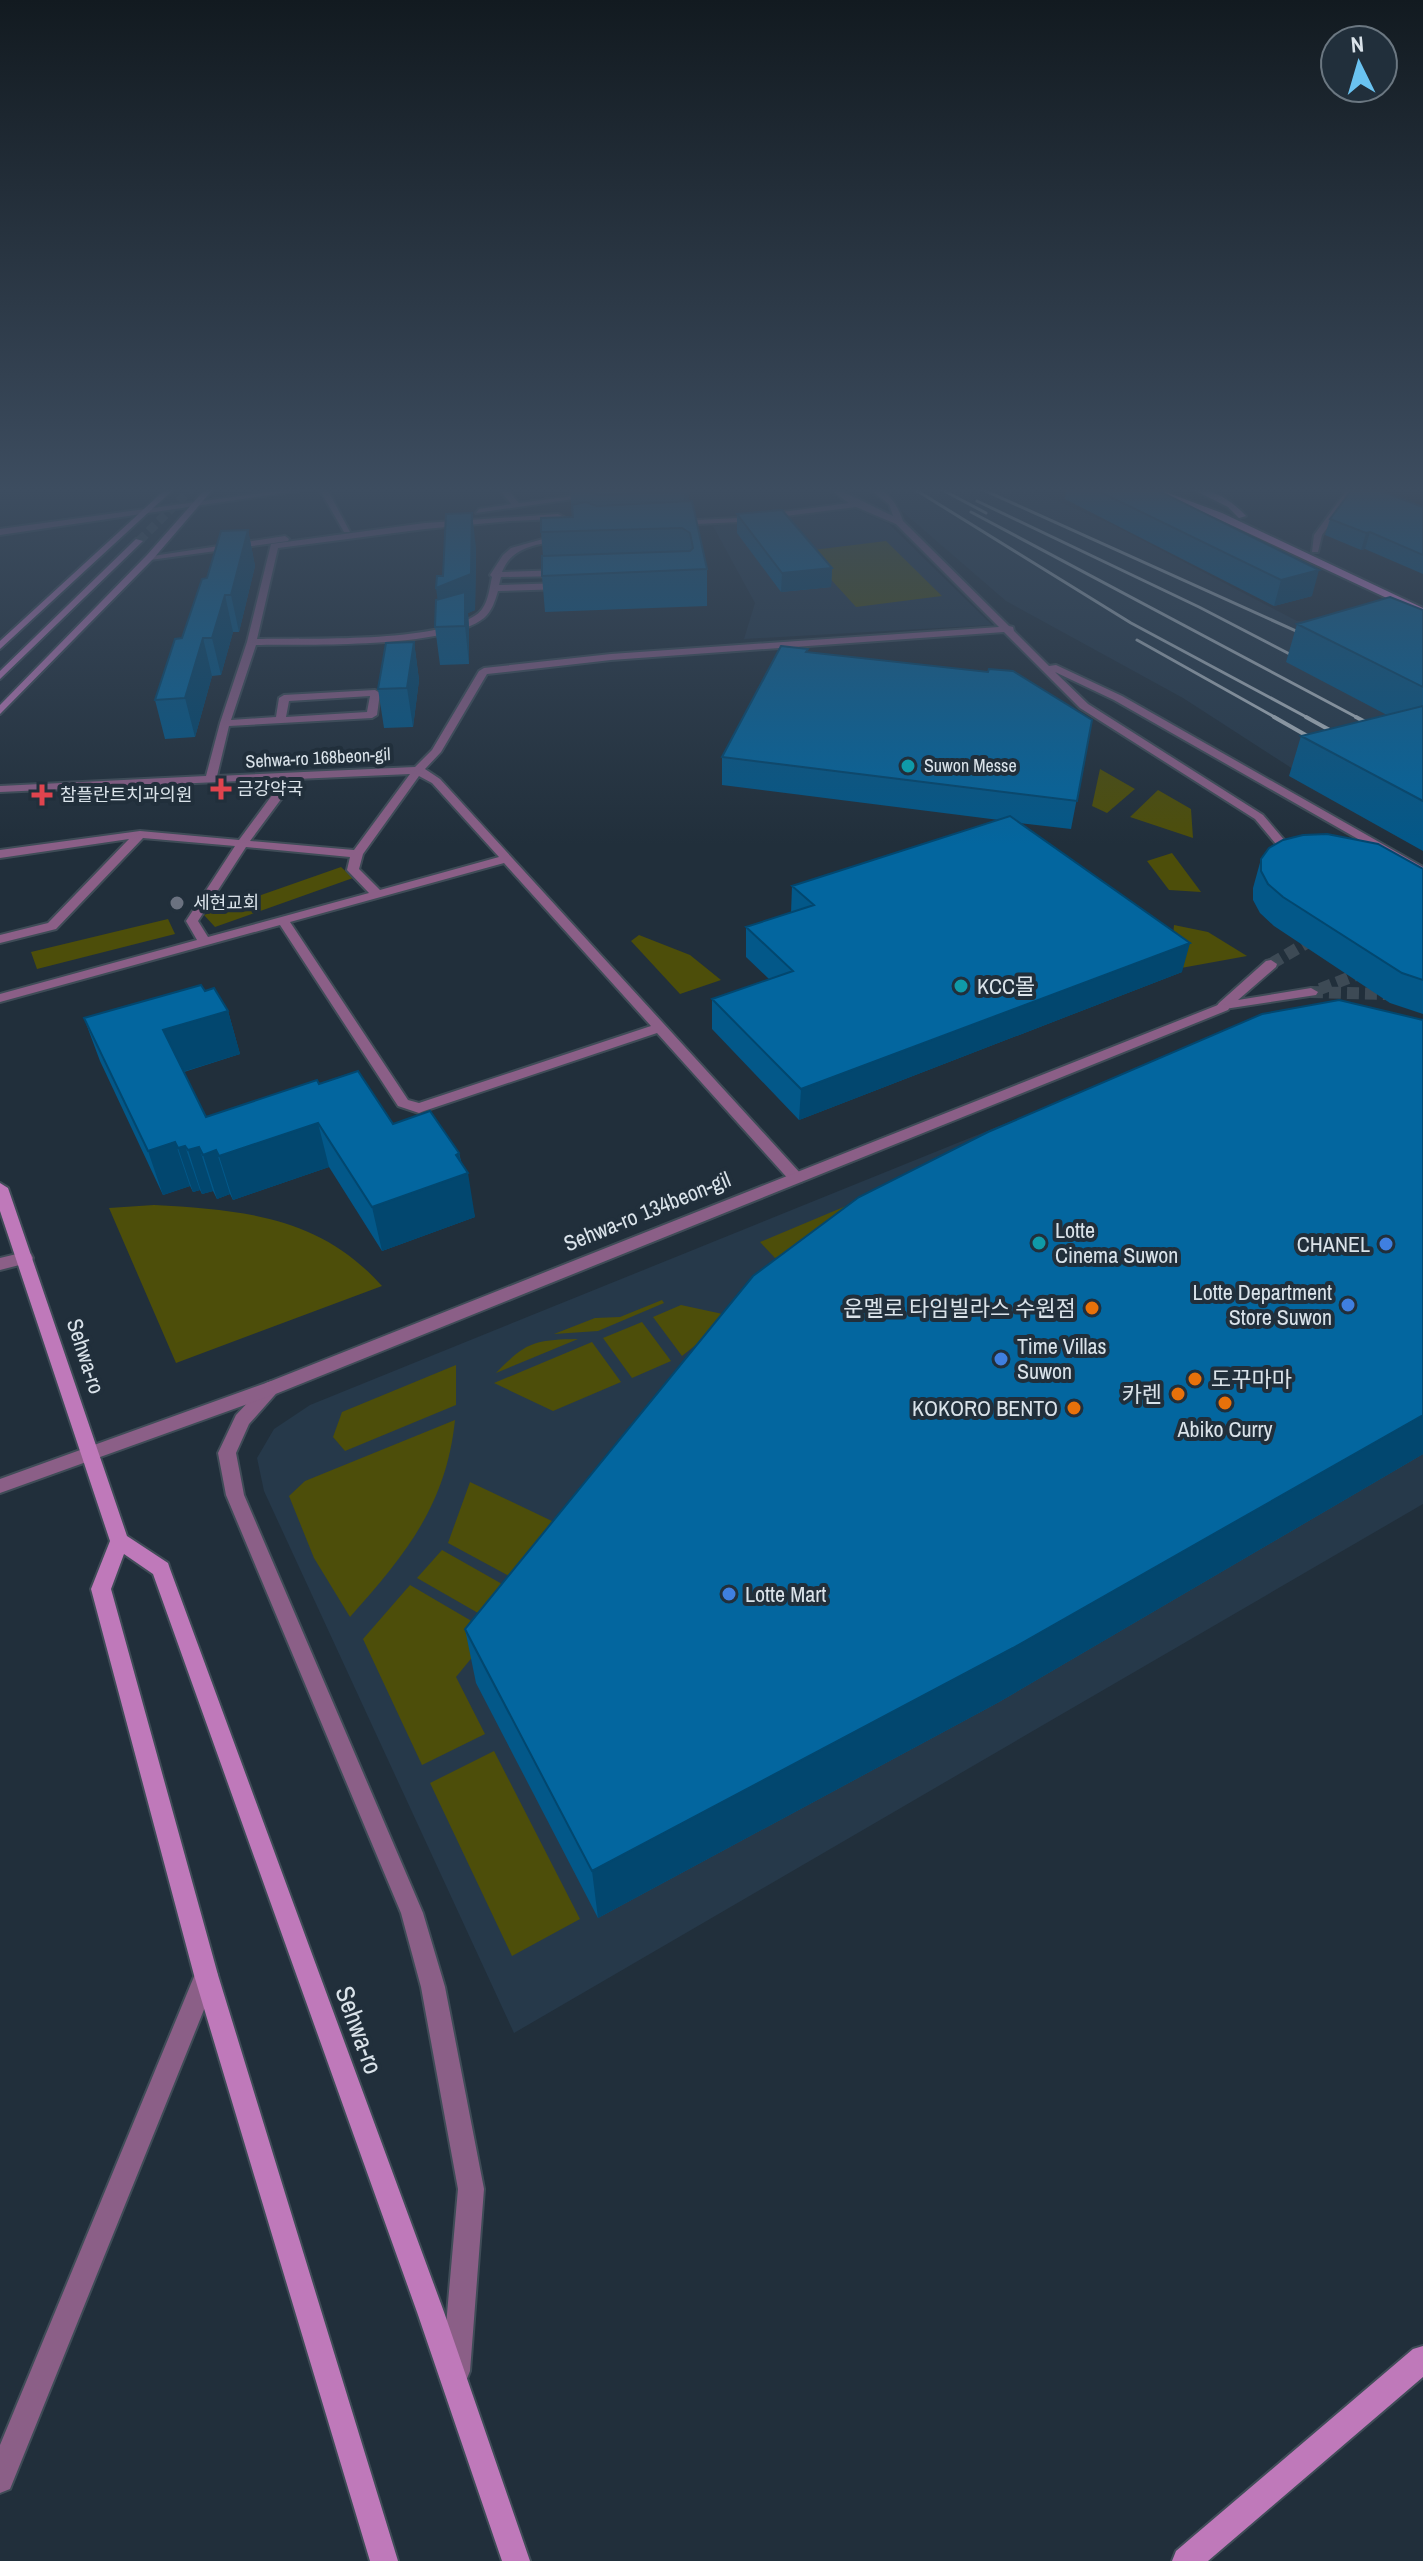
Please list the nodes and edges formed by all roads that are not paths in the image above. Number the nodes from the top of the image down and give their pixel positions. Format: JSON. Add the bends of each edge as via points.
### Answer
{"nodes":[{"id":1,"x":43,"y":607,"type":"edge"},
{"id":2,"x":72,"y":607,"type":"edge"},
{"id":3,"x":102,"y":607,"type":"edge"},
{"id":4,"x":260,"y":607,"type":"edge"},
{"id":5,"x":488,"y":607,"type":"edge"},
{"id":6,"x":987,"y":607,"type":"edge"},
{"id":7,"x":1010,"y":629,"type":"junction"},
{"id":8,"x":252,"y":642,"type":"junction"},
{"id":9,"x":0,"y":646,"type":"edge"},
{"id":10,"x":1044,"y":663,"type":"junction"},
{"id":11,"x":0,"y":676,"type":"edge"},
{"id":12,"x":1118,"y":698,"type":"junction"},
{"id":13,"x":1084,"y":706,"type":"junction"},
{"id":14,"x":0,"y":711,"type":"edge"},
{"id":15,"x":281,"y":719,"type":"junction"},
{"id":16,"x":225,"y":723,"type":"junction"},
{"id":17,"x":418,"y":770,"type":"junction"},
{"id":18,"x":293,"y":775,"type":"junction"},
{"id":19,"x":211,"y":779,"type":"junction"},
{"id":20,"x":0,"y":789,"type":"edge"},
{"id":21,"x":140,"y":834,"type":"junction"},
{"id":22,"x":242,"y":844,"type":"junction"},
{"id":23,"x":1285,"y":848,"type":"edge"},
{"id":24,"x":0,"y":854,"type":"edge"},
{"id":25,"x":357,"y":854,"type":"junction"},
{"id":26,"x":506,"y":859,"type":"junction"},
{"id":27,"x":1423,"y":872,"type":"edge"},
{"id":28,"x":378,"y":895,"type":"junction"},
{"id":29,"x":284,"y":922,"type":"junction"},
{"id":30,"x":0,"y":939,"type":"edge"},
{"id":31,"x":205,"y":943,"type":"junction"},
{"id":32,"x":1271,"y":964,"type":"tunnel mouth"},
{"id":33,"x":1311,"y":992,"type":"tunnel mouth"},
{"id":34,"x":0,"y":998,"type":"edge"},
{"id":35,"x":1223,"y":1007,"type":"junction"},
{"id":36,"x":659,"y":1028,"type":"junction"},
{"id":37,"x":796,"y":1178,"type":"junction"},
{"id":38,"x":0,"y":1188,"type":"edge"},
{"id":39,"x":25,"y":1258,"type":"junction"},
{"id":40,"x":0,"y":1264,"type":"edge"},
{"id":41,"x":272,"y":1388,"type":"junction"},
{"id":42,"x":87,"y":1454,"type":"junction"},
{"id":43,"x":0,"y":1486,"type":"edge"},
{"id":44,"x":119,"y":1541,"type":"junction"},
{"id":45,"x":206,"y":1975,"type":"junction"},
{"id":46,"x":1423,"y":2359,"type":"edge"},
{"id":47,"x":455,"y":2377,"type":"junction"},
{"id":48,"x":0,"y":2479,"type":"edge"},
{"id":49,"x":384,"y":2561,"type":"edge"},
{"id":50,"x":516,"y":2561,"type":"edge"},
{"id":51,"x":1186,"y":2561,"type":"edge"}],
"edges":[{"from":1,"to":9,"type":"main road"},
{"from":2,"to":11,"type":"main road"},
{"from":3,"to":14,"type":"main road"},
{"from":4,"to":8,"type":"street"},
{"from":5,"to":8,"type":"street","via":[[478,617],[427,635]]},
{"from":6,"to":7,"type":"street"},
{"from":7,"to":10,"type":"street"},
{"from":7,"to":17,"type":"street","name":"Sehwa-ro 168beon-gil","via":[[484,671],[436,752]]},
{"from":8,"to":16,"type":"street"},
{"from":10,"to":12,"type":"street"},
{"from":10,"to":13,"type":"street"},
{"from":12,"to":13,"type":"street","via":[[1089,699]]},
{"from":12,"to":27,"type":"street"},
{"from":13,"to":23,"type":"street","via":[[1259,817]]},
{"from":15,"to":15,"type":"street","via":[[372,715],[375,693],[284,698]]},
{"from":15,"to":16,"type":"street"},
{"from":16,"to":19,"type":"street"},
{"from":17,"to":18,"type":"street","name":"Sehwa-ro 168beon-gil"},
{"from":17,"to":25,"type":"street"},
{"from":17,"to":26,"type":"street","via":[[436,781]]},
{"from":18,"to":19,"type":"street","name":"Sehwa-ro 168beon-gil"},
{"from":18,"to":22,"type":"street"},
{"from":19,"to":20,"type":"street","name":"Sehwa-ro 168beon-gil"},
{"from":21,"to":22,"type":"street"},
{"from":21,"to":24,"type":"street"},
{"from":21,"to":30,"type":"street","via":[[52,926]]},
{"from":22,"to":25,"type":"street"},
{"from":22,"to":31,"type":"street","via":[[192,921]]},
{"from":25,"to":28,"type":"street","via":[[353,870]]},
{"from":26,"to":28,"type":"street"},
{"from":26,"to":36,"type":"street"},
{"from":28,"to":29,"type":"street"},
{"from":29,"to":31,"type":"street"},
{"from":29,"to":36,"type":"street","via":[[403,1103],[419,1108]]},
{"from":31,"to":34,"type":"street"},
{"from":32,"to":35,"type":"street"},
{"from":33,"to":35,"type":"street"},
{"from":35,"to":37,"type":"street","name":"Sehwa-ro 134beon-gil"},
{"from":36,"to":37,"type":"street"},
{"from":37,"to":41,"type":"street","name":"Sehwa-ro 134beon-gil"},
{"from":38,"to":39,"type":"main road","name":"Sehwa-ro"},
{"from":39,"to":40,"type":"street"},
{"from":39,"to":42,"type":"main road","name":"Sehwa-ro"},
{"from":41,"to":42,"type":"street","name":"Sehwa-ro 134beon-gil"},
{"from":41,"to":47,"type":"street","via":[[242,1420],[227,1453],[235,1495],[412,1913],[433,1987],[471,2189]]},
{"from":42,"to":43,"type":"street","name":"Sehwa-ro 134beon-gil"},
{"from":42,"to":44,"type":"main road","name":"Sehwa-ro"},
{"from":44,"to":45,"type":"main road","via":[[101,1589]]},
{"from":44,"to":47,"type":"main road","name":"Sehwa-ro","via":[[161,1569]]},
{"from":45,"to":48,"type":"street"},
{"from":45,"to":49,"type":"main road"},
{"from":46,"to":51,"type":"main road"},
{"from":47,"to":50,"type":"main road","name":"Sehwa-ro"}]}
